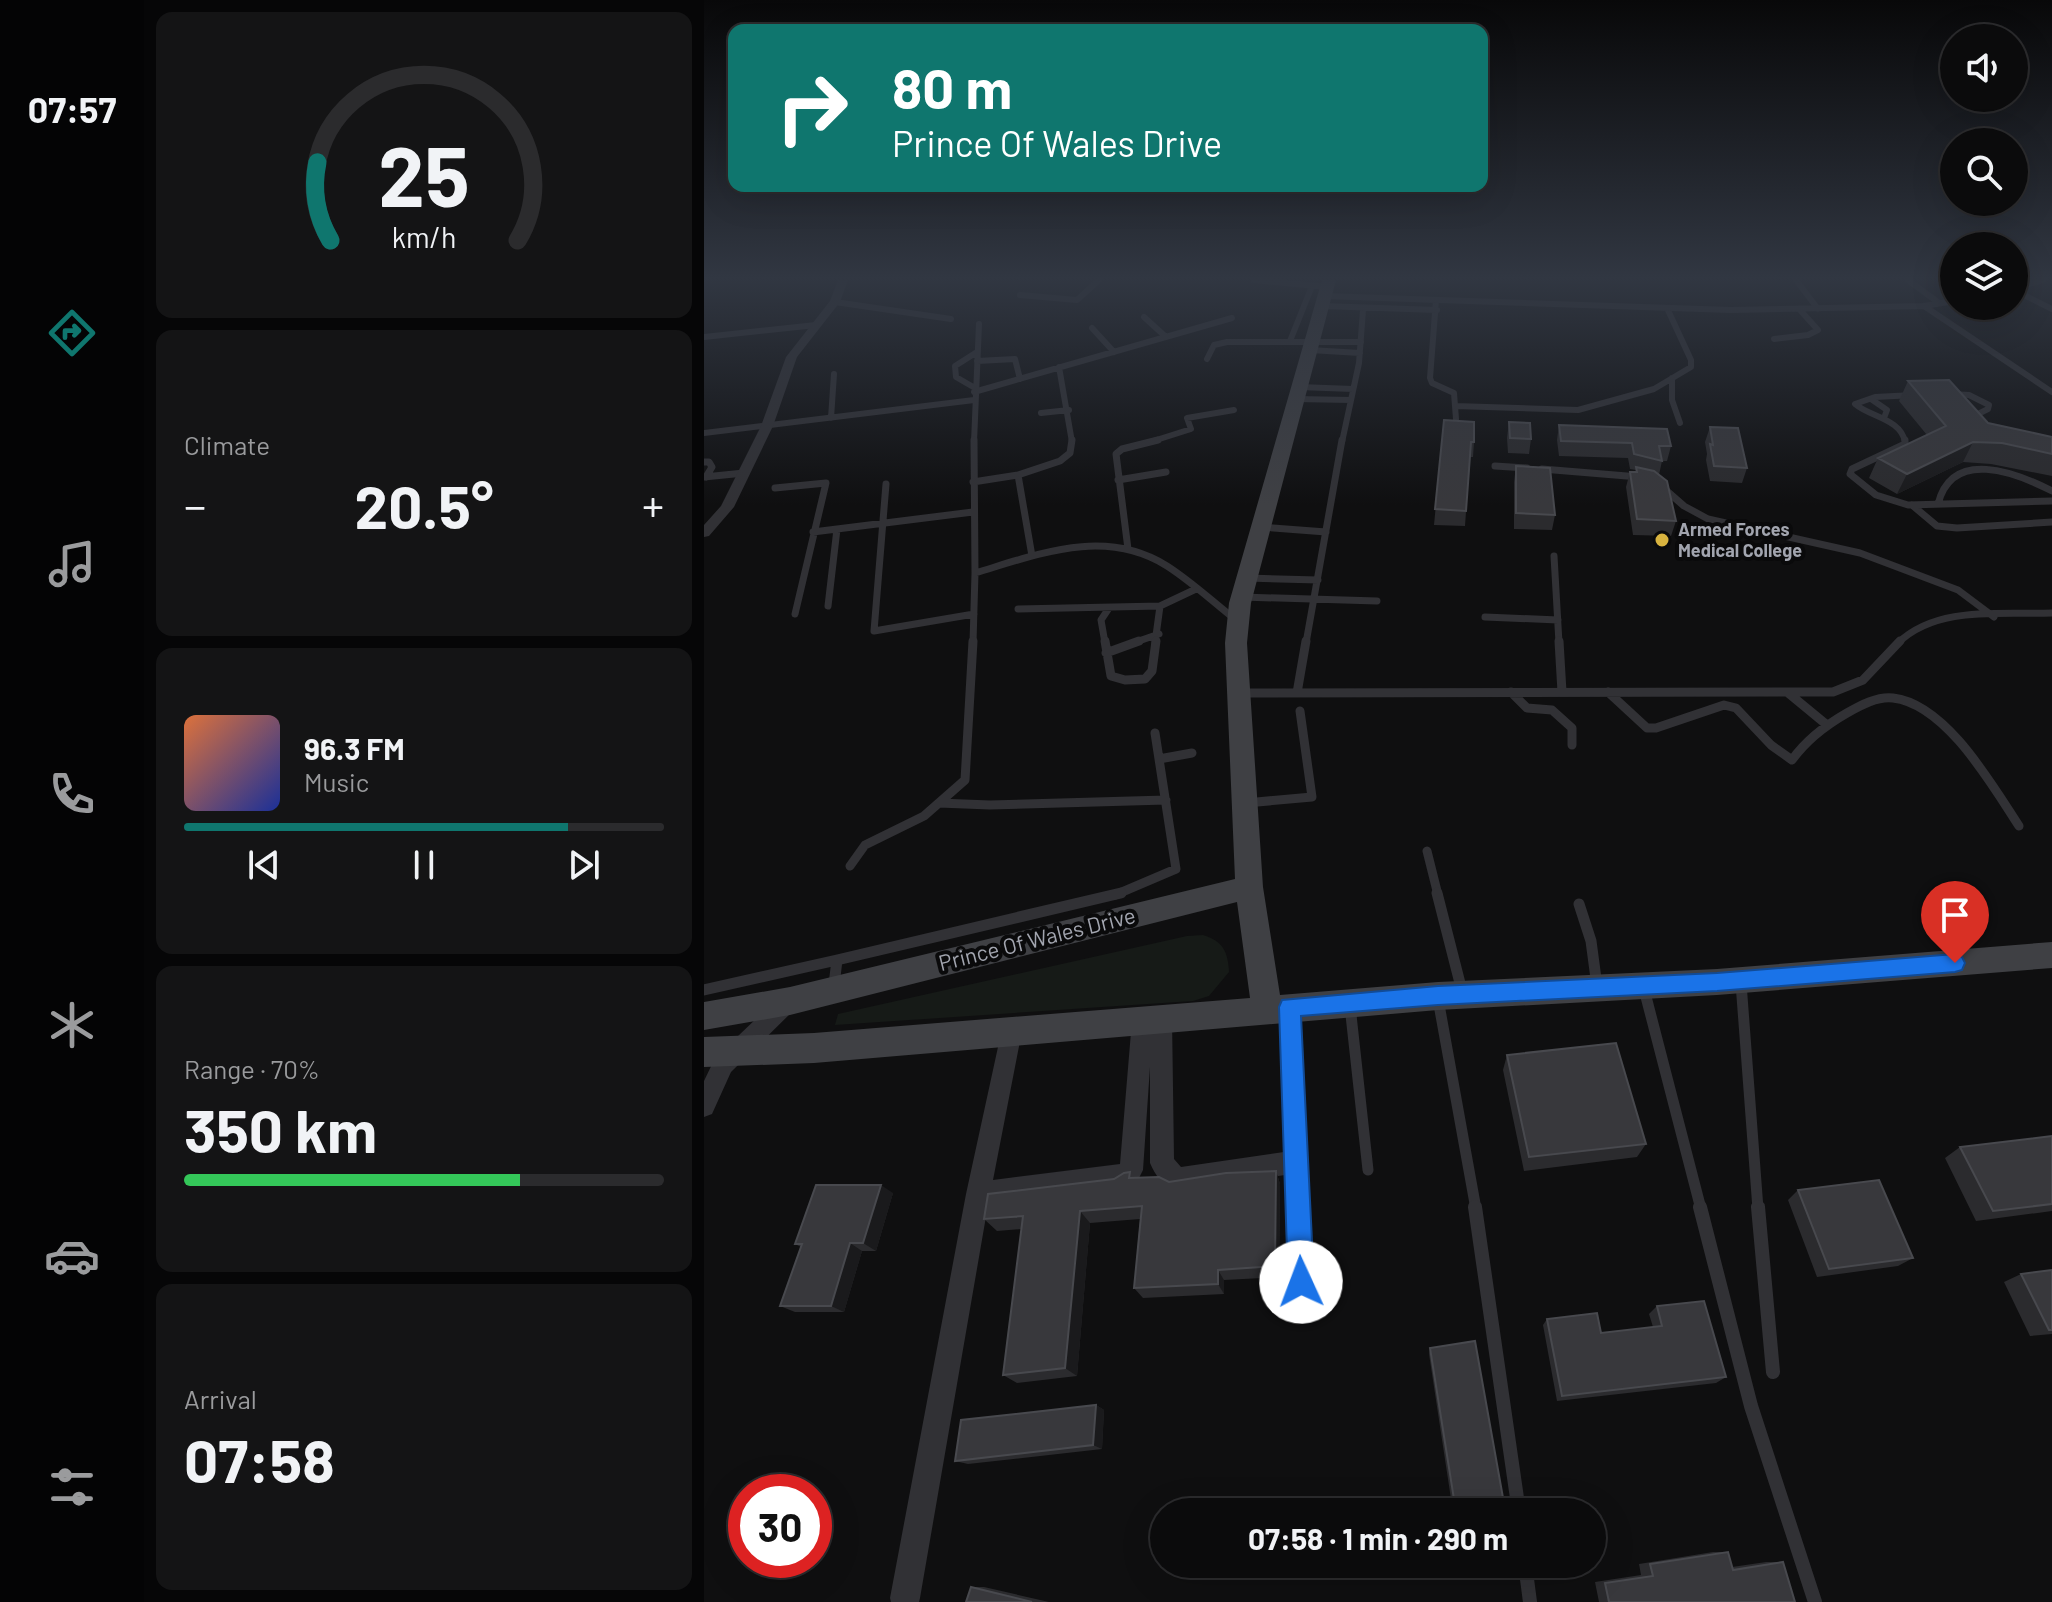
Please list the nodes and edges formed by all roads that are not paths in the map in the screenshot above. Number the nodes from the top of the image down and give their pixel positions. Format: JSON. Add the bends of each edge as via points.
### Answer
{"nodes":[{"id":1,"x":794,"y":355,"type":"edge"},
{"id":2,"x":1104,"y":355,"type":"edge"},
{"id":3,"x":1209,"y":355,"type":"edge"},
{"id":4,"x":1303,"y":355,"type":"edge"},
{"id":5,"x":1360,"y":355,"type":"edge"},
{"id":6,"x":1432,"y":355,"type":"edge"},
{"id":7,"x":1689,"y":355,"type":"edge"},
{"id":8,"x":1995,"y":355,"type":"edge"},
{"id":9,"x":977,"y":356,"type":"junction"},
{"id":10,"x":1207,"y":359,"type":"dead end"},
{"id":11,"x":1059,"y":367,"type":"junction"},
{"id":12,"x":834,"y":374,"type":"dead end"},
{"id":13,"x":1672,"y":378,"type":"junction"},
{"id":14,"x":1020,"y":379,"type":"junction"},
{"id":15,"x":2052,"y":384,"type":"edge"},
{"id":16,"x":2042,"y":387,"type":"junction"},
{"id":17,"x":1353,"y":389,"type":"junction"},
{"id":18,"x":2052,"y":392,"type":"edge"},
{"id":19,"x":1298,"y":393,"type":"junction"},
{"id":20,"x":974,"y":394,"type":"junction"},
{"id":21,"x":1929,"y":394,"type":"edge"},
{"id":22,"x":1868,"y":398,"type":"junction"},
{"id":23,"x":1351,"y":400,"type":"junction"},
{"id":24,"x":1952,"y":403,"type":"edge"},
{"id":25,"x":1455,"y":406,"type":"junction"},
{"id":26,"x":1069,"y":410,"type":"junction"},
{"id":27,"x":1234,"y":410,"type":"dead end"},
{"id":28,"x":1960,"y":411,"type":"edge"},
{"id":29,"x":1041,"y":413,"type":"dead end"},
{"id":30,"x":831,"y":418,"type":"junction"},
{"id":31,"x":1884,"y":418,"type":"junction"},
{"id":32,"x":1456,"y":419,"type":"edge"},
{"id":33,"x":1968,"y":419,"type":"junction"},
{"id":34,"x":1680,"y":423,"type":"dead end"},
{"id":35,"x":767,"y":426,"type":"junction"},
{"id":36,"x":1979,"y":431,"type":"edge"},
{"id":37,"x":704,"y":433,"type":"edge"},
{"id":38,"x":704,"y":462,"type":"edge"},
{"id":39,"x":1495,"y":466,"type":"dead end"},
{"id":40,"x":1166,"y":472,"type":"dead end"},
{"id":41,"x":744,"y":473,"type":"junction"},
{"id":42,"x":1018,"y":475,"type":"junction"},
{"id":43,"x":705,"y":477,"type":"edge"},
{"id":44,"x":1118,"y":480,"type":"junction"},
{"id":45,"x":973,"y":482,"type":"junction"},
{"id":46,"x":886,"y":484,"type":"dead end"},
{"id":47,"x":775,"y":488,"type":"dead end"},
{"id":48,"x":2052,"y":491,"type":"edge"},
{"id":49,"x":2048,"y":501,"type":"edge"},
{"id":50,"x":1938,"y":504,"type":"junction"},
{"id":51,"x":1912,"y":505,"type":"junction"},
{"id":52,"x":2052,"y":509,"type":"edge"},
{"id":53,"x":973,"y":512,"type":"junction"},
{"id":54,"x":2052,"y":522,"type":"edge"},
{"id":55,"x":883,"y":524,"type":"junction"},
{"id":56,"x":1261,"y":527,"type":"junction"},
{"id":57,"x":837,"y":529,"type":"junction"},
{"id":58,"x":813,"y":532,"type":"junction"},
{"id":59,"x":1326,"y":532,"type":"junction"},
{"id":60,"x":704,"y":533,"type":"edge"},
{"id":61,"x":1128,"y":549,"type":"junction"},
{"id":62,"x":1032,"y":556,"type":"junction"},
{"id":63,"x":1554,"y":556,"type":"dead end"},
{"id":64,"x":975,"y":573,"type":"junction"},
{"id":65,"x":1318,"y":580,"type":"junction"},
{"id":66,"x":1244,"y":587,"type":"junction"},
{"id":67,"x":1196,"y":589,"type":"junction"},
{"id":68,"x":1314,"y":600,"type":"junction"},
{"id":69,"x":1377,"y":601,"type":"dead end"},
{"id":70,"x":828,"y":606,"type":"dead end"},
{"id":71,"x":1160,"y":606,"type":"junction"},
{"id":72,"x":1109,"y":608,"type":"junction"},
{"id":73,"x":1018,"y":609,"type":"dead end"},
{"id":74,"x":2052,"y":613,"type":"edge"},
{"id":75,"x":795,"y":614,"type":"dead end"},
{"id":76,"x":974,"y":614,"type":"junction"},
{"id":77,"x":1485,"y":617,"type":"dead end"},
{"id":78,"x":1994,"y":617,"type":"junction"},
{"id":79,"x":1558,"y":620,"type":"junction"},
{"id":80,"x":1238,"y":621,"type":"junction"},
{"id":81,"x":1159,"y":634,"type":"junction"},
{"id":82,"x":1106,"y":653,"type":"junction"},
{"id":83,"x":1511,"y":692,"type":"junction"},
{"id":84,"x":1562,"y":692,"type":"junction"},
{"id":85,"x":1608,"y":692,"type":"junction"},
{"id":86,"x":1787,"y":692,"type":"junction"},
{"id":87,"x":1239,"y":693,"type":"junction"},
{"id":88,"x":1297,"y":693,"type":"junction"},
{"id":89,"x":1300,"y":711,"type":"dead end"},
{"id":90,"x":1827,"y":725,"type":"junction"},
{"id":91,"x":1155,"y":733,"type":"dead end"},
{"id":92,"x":1572,"y":745,"type":"dead end"},
{"id":93,"x":1192,"y":753,"type":"dead end"},
{"id":94,"x":1159,"y":759,"type":"junction"},
{"id":95,"x":1166,"y":800,"type":"junction"},
{"id":96,"x":939,"y":803,"type":"junction"},
{"id":97,"x":1245,"y":803,"type":"junction"},
{"id":98,"x":2019,"y":826,"type":"dead end"},
{"id":99,"x":1427,"y":851,"type":"dead end"},
{"id":100,"x":850,"y":866,"type":"dead end"},
{"id":101,"x":1249,"y":887,"type":"junction"},
{"id":102,"x":1579,"y":904,"type":"dead end"},
{"id":103,"x":2052,"y":955,"type":"edge"},
{"id":104,"x":835,"y":974,"type":"junction"},
{"id":105,"x":1741,"y":980,"type":"junction"},
{"id":106,"x":1643,"y":986,"type":"junction"},
{"id":107,"x":1598,"y":988,"type":"junction"},
{"id":108,"x":704,"y":990,"type":"edge"},
{"id":109,"x":1450,"y":995,"type":"junction"},
{"id":110,"x":790,"y":1001,"type":"junction"},
{"id":111,"x":1350,"y":1003,"type":"junction"},
{"id":112,"x":1278,"y":1008,"type":"junction"},
{"id":113,"x":704,"y":1016,"type":"edge"},
{"id":114,"x":1152,"y":1019,"type":"junction"},
{"id":115,"x":1011,"y":1031,"type":"junction"},
{"id":116,"x":718,"y":1060,"type":"edge"},
{"id":117,"x":704,"y":1106,"type":"edge"},
{"id":118,"x":1296,"y":1162,"type":"junction"},
{"id":119,"x":1368,"y":1170,"type":"dead end"},
{"id":120,"x":978,"y":1194,"type":"junction"},
{"id":121,"x":1301,"y":1282,"type":"dead end"},
{"id":122,"x":1773,"y":1372,"type":"dead end"},
{"id":123,"x":1517,"y":1498,"type":"edge"},
{"id":124,"x":1527,"y":1578,"type":"edge"},
{"id":125,"x":905,"y":1598,"type":"dead end"},
{"id":126,"x":1530,"y":1602,"type":"edge"},
{"id":127,"x":1815,"y":1602,"type":"edge"}],
"edges":[{"from":1,"to":35,"type":"street"},
{"from":2,"to":11,"type":"lane"},
{"from":3,"to":10,"type":"lane"},
{"from":4,"to":19,"type":"street"},
{"from":5,"to":17,"type":"lane"},
{"from":6,"to":25,"type":"lane","via":[[1432,383],[1454,393]]},
{"from":7,"to":13,"type":"lane","via":[[1691,367]]},
{"from":8,"to":16,"type":"lane"},
{"from":9,"to":14,"type":"lane","via":[[1015,359]]},
{"from":9,"to":20,"type":"lane"},
{"from":9,"to":20,"type":"lane","via":[[955,366],[956,377]]},
{"from":11,"to":14,"type":"lane"},
{"from":11,"to":26,"type":"lane"},
{"from":12,"to":30,"type":"lane"},
{"from":13,"to":25,"type":"lane","via":[[1654,389],[1578,410]]},
{"from":13,"to":34,"type":"lane"},
{"from":14,"to":20,"type":"lane"},
{"from":15,"to":16,"type":"lane"},
{"from":16,"to":18,"type":"lane"},
{"from":17,"to":19,"type":"lane"},
{"from":17,"to":23,"type":"lane"},
{"from":19,"to":23,"type":"lane"},
{"from":19,"to":56,"type":"street"},
{"from":20,"to":30,"type":"lane"},
{"from":20,"to":45,"type":"lane"},
{"from":21,"to":22,"type":"lane"},
{"from":22,"to":31,"type":"lane","via":[[1887,410]]},
{"from":22,"to":31,"type":"lane","via":[[1856,408]]},
{"from":23,"to":59,"type":"lane"},
{"from":24,"to":33,"type":"lane","via":[[1944,394],[1969,395],[1989,405]]},
{"from":25,"to":32,"type":"lane"},
{"from":26,"to":29,"type":"lane"},
{"from":26,"to":42,"type":"lane","via":[[1070,453]]},
{"from":27,"to":44,"type":"lane","via":[[1195,414],[1187,418],[1191,429],[1186,433],[1122,449],[1116,454]]},
{"from":28,"to":33,"type":"lane"},
{"from":30,"to":35,"type":"lane"},
{"from":31,"to":51,"type":"lane","via":[[1904,436],[1905,444],[1850,474],[1885,499]]},
{"from":33,"to":36,"type":"lane"},
{"from":35,"to":37,"type":"lane"},
{"from":35,"to":41,"type":"street"},
{"from":38,"to":43,"type":"lane","via":[[712,467]]},
{"from":39,"to":78,"type":"lane","via":[[1653,480],[1708,519],[1860,553],[1958,590]]},
{"from":40,"to":44,"type":"lane"},
{"from":41,"to":43,"type":"lane"},
{"from":41,"to":60,"type":"street","via":[[727,507]]},
{"from":42,"to":45,"type":"lane"},
{"from":42,"to":62,"type":"lane"},
{"from":44,"to":61,"type":"lane"},
{"from":45,"to":53,"type":"lane"},
{"from":46,"to":55,"type":"lane"},
{"from":47,"to":58,"type":"lane","via":[[826,483]]},
{"from":48,"to":50,"type":"lane","via":[[2020,476],[1972,469],[1945,482]]},
{"from":49,"to":50,"type":"lane"},
{"from":49,"to":52,"type":"lane"},
{"from":50,"to":51,"type":"lane"},
{"from":51,"to":54,"type":"lane","via":[[1937,526]]},
{"from":53,"to":55,"type":"lane"},
{"from":53,"to":64,"type":"lane"},
{"from":55,"to":57,"type":"lane"},
{"from":55,"to":76,"type":"lane","via":[[874,631]]},
{"from":56,"to":59,"type":"lane"},
{"from":56,"to":66,"type":"street"},
{"from":57,"to":58,"type":"lane"},
{"from":57,"to":70,"type":"lane"},
{"from":58,"to":75,"type":"lane"},
{"from":59,"to":65,"type":"lane"},
{"from":61,"to":62,"type":"lane","via":[[1092,544]]},
{"from":61,"to":67,"type":"lane"},
{"from":62,"to":64,"type":"lane"},
{"from":63,"to":79,"type":"lane"},
{"from":64,"to":76,"type":"lane"},
{"from":65,"to":66,"type":"lane"},
{"from":65,"to":68,"type":"lane"},
{"from":66,"to":68,"type":"lane"},
{"from":66,"to":80,"type":"street"},
{"from":67,"to":71,"type":"lane"},
{"from":67,"to":80,"type":"lane"},
{"from":68,"to":69,"type":"lane"},
{"from":68,"to":88,"type":"lane"},
{"from":71,"to":72,"type":"lane"},
{"from":71,"to":81,"type":"lane"},
{"from":72,"to":73,"type":"lane"},
{"from":72,"to":82,"type":"lane","via":[[1101,620]]},
{"from":74,"to":78,"type":"lane"},
{"from":76,"to":96,"type":"lane","via":[[965,780]]},
{"from":77,"to":79,"type":"lane"},
{"from":78,"to":86,"type":"lane","via":[[1922,625],[1854,687]]},
{"from":79,"to":84,"type":"lane"},
{"from":80,"to":87,"type":"street"},
{"from":81,"to":82,"type":"lane"},
{"from":81,"to":82,"type":"lane","via":[[1152,671],[1145,679],[1111,676]]},
{"from":83,"to":84,"type":"lane"},
{"from":83,"to":88,"type":"lane"},
{"from":83,"to":92,"type":"lane","via":[[1527,708],[1552,710],[1572,728]]},
{"from":84,"to":85,"type":"lane"},
{"from":85,"to":86,"type":"lane"},
{"from":85,"to":90,"type":"lane","via":[[1647,728],[1724,705],[1736,708],[1792,760]]},
{"from":86,"to":90,"type":"lane"},
{"from":87,"to":88,"type":"lane"},
{"from":87,"to":97,"type":"street"},
{"from":89,"to":97,"type":"lane","via":[[1312,797]]},
{"from":90,"to":98,"type":"lane","via":[[1870,702],[1895,697],[1924,711],[1960,740]]},
{"from":91,"to":94,"type":"lane"},
{"from":93,"to":94,"type":"lane"},
{"from":94,"to":95,"type":"lane"},
{"from":95,"to":96,"type":"lane"},
{"from":95,"to":104,"type":"lane","via":[[1176,869],[1118,894]]},
{"from":96,"to":100,"type":"lane","via":[[865,845]]},
{"from":97,"to":101,"type":"street"},
{"from":99,"to":109,"type":"lane"},
{"from":101,"to":104,"type":"street","name":"Prince Of Wales Drive"},
{"from":101,"to":112,"type":"street"},
{"from":102,"to":107,"type":"lane"},
{"from":103,"to":105,"type":"street"},
{"from":104,"to":108,"type":"lane"},
{"from":104,"to":110,"type":"street","name":"Prince Of Wales Drive"},
{"from":105,"to":106,"type":"street"},
{"from":105,"to":122,"type":"lane"},
{"from":106,"to":107,"type":"street"},
{"from":106,"to":127,"type":"lane","via":[[1751,1406]]},
{"from":107,"to":109,"type":"street"},
{"from":109,"to":111,"type":"street"},
{"from":109,"to":123,"type":"lane"},
{"from":110,"to":113,"type":"street","name":"Prince Of Wales Drive"},
{"from":110,"to":116,"type":"street"},
{"from":111,"to":112,"type":"street"},
{"from":111,"to":119,"type":"lane"},
{"from":112,"to":114,"type":"street"},
{"from":112,"to":118,"type":"street"},
{"from":114,"to":115,"type":"street"},
{"from":114,"to":118,"type":"street","via":[[1162,1163],[1176,1180]]},
{"from":114,"to":120,"type":"street","via":[[1131,1170],[1123,1177]]},
{"from":115,"to":116,"type":"street"},
{"from":115,"to":120,"type":"street"},
{"from":116,"to":117,"type":"street"},
{"from":118,"to":121,"type":"street"},
{"from":120,"to":125,"type":"street"},
{"from":124,"to":126,"type":"lane"}]}
